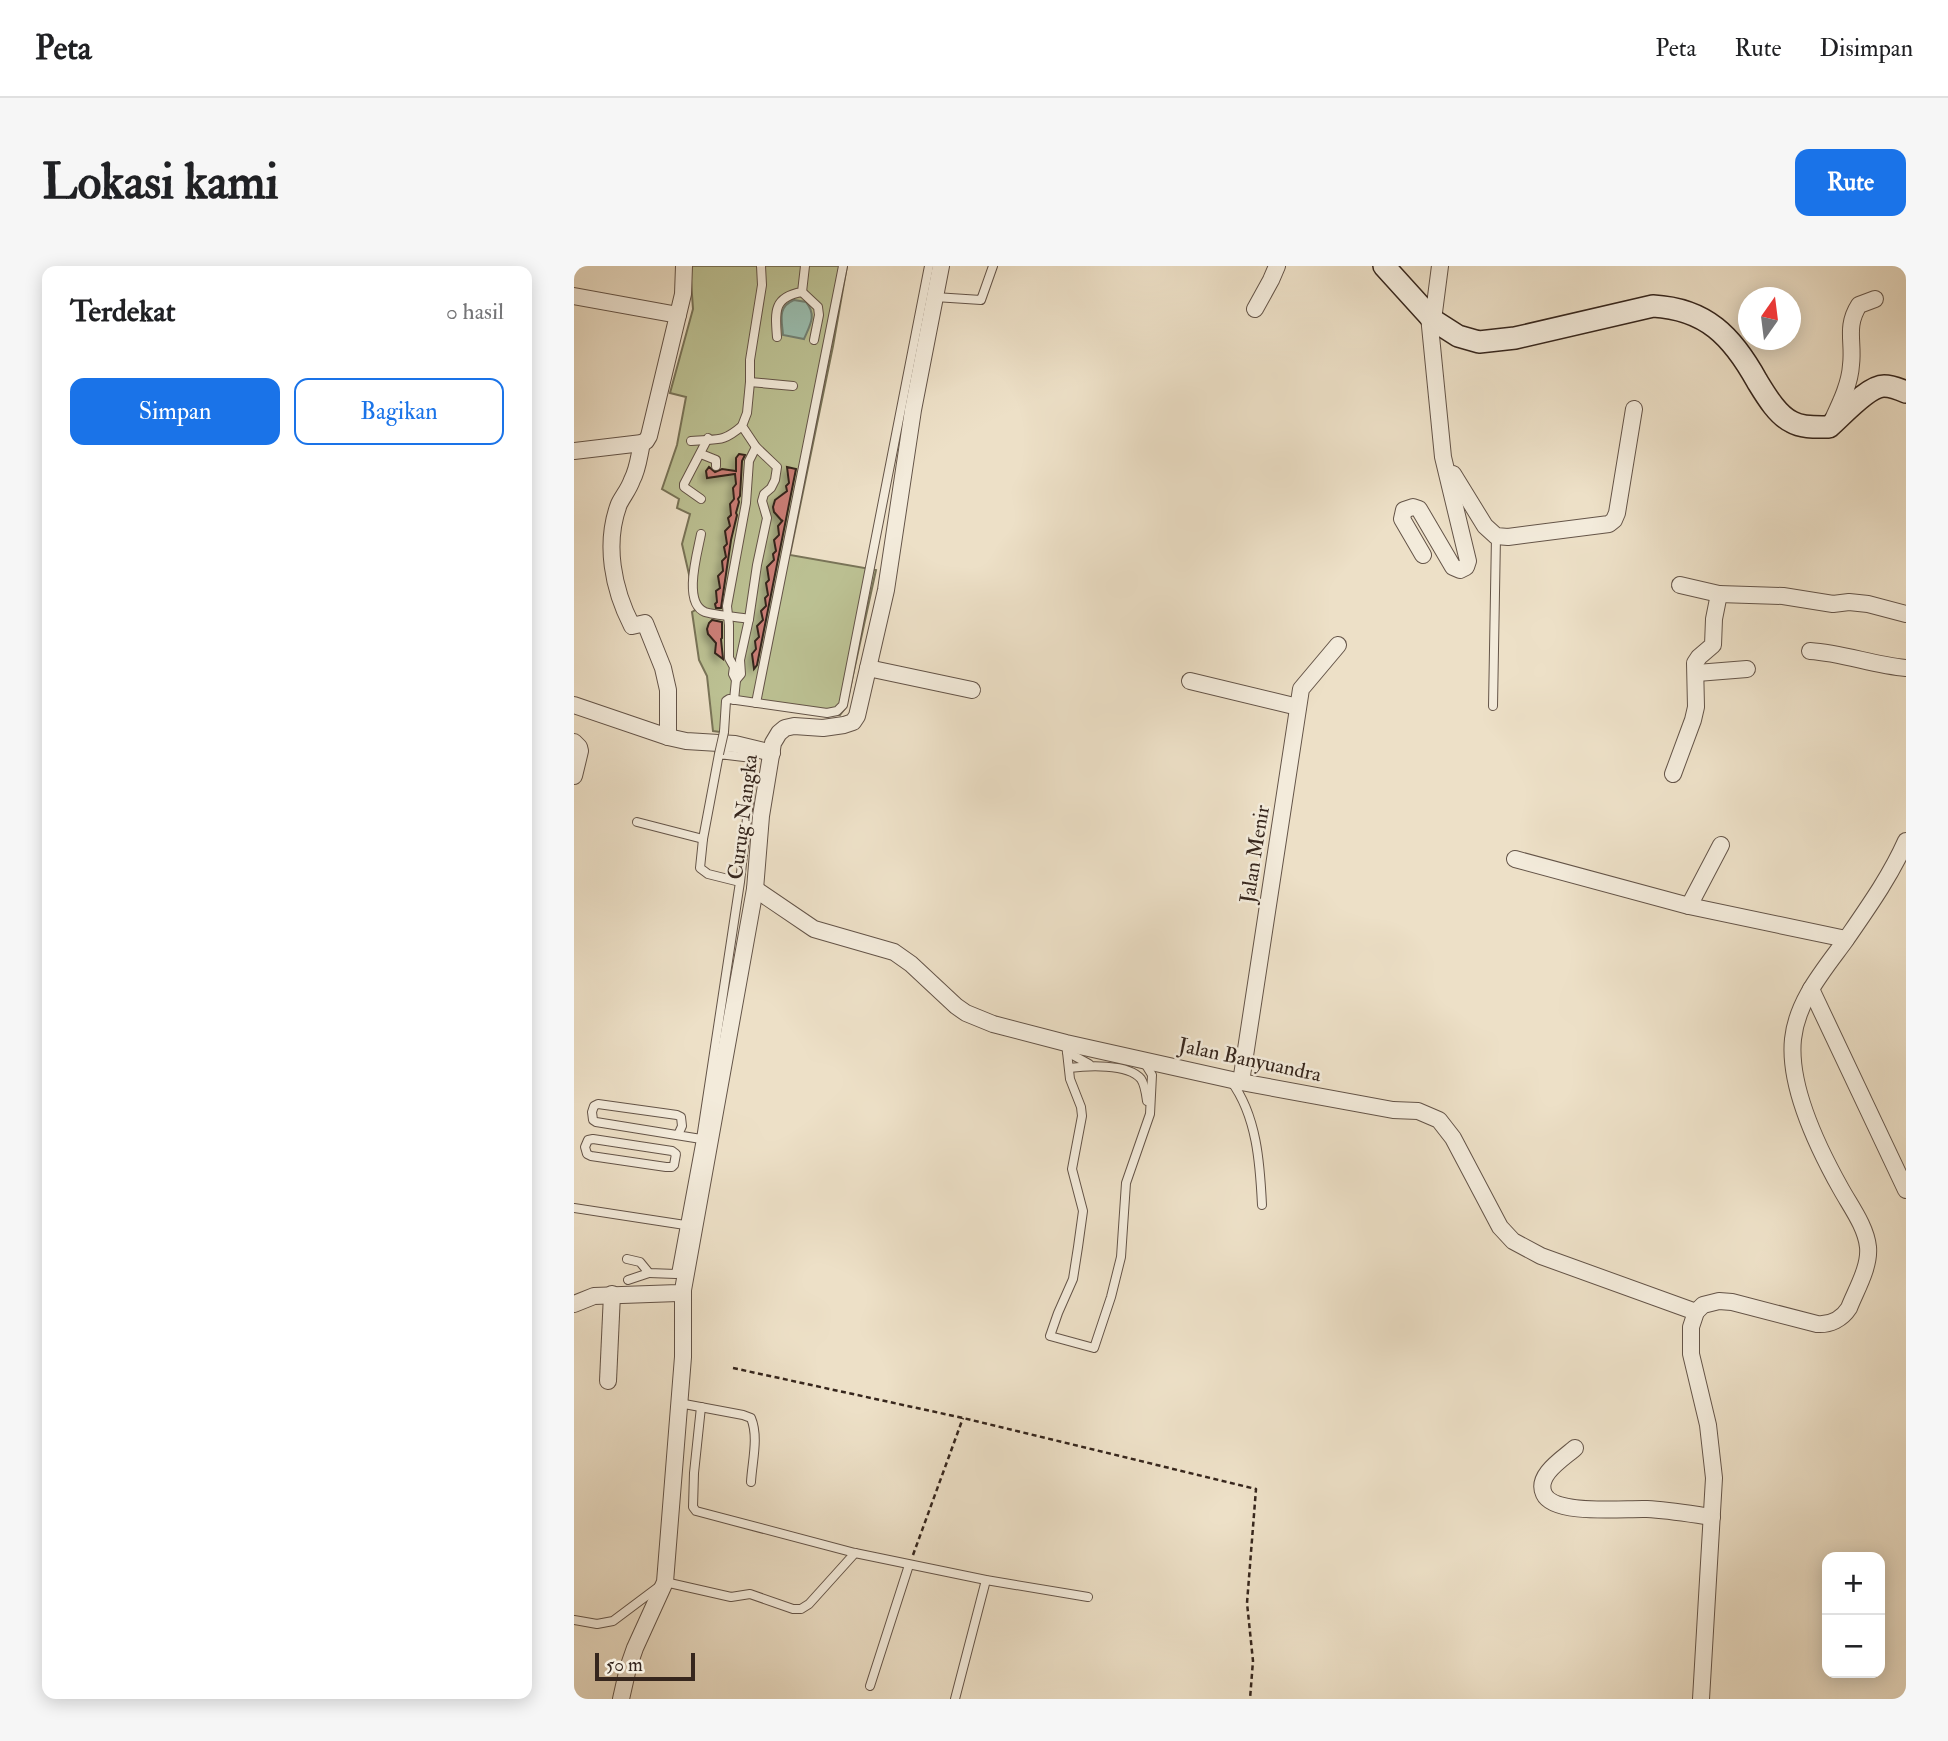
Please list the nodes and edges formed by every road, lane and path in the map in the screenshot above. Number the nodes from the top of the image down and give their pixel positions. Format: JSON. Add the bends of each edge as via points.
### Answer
{"nodes":[{"id":1,"x":684,"y":266,"type":"edge"},
{"id":2,"x":761,"y":266,"type":"edge"},
{"id":3,"x":805,"y":266,"type":"edge"},
{"id":4,"x":843,"y":266,"type":"edge"},
{"id":5,"x":929,"y":266,"type":"edge"},
{"id":6,"x":941,"y":266,"type":"edge"},
{"id":7,"x":993,"y":266,"type":"edge"},
{"id":8,"x":1277,"y":266,"type":"edge"},
{"id":9,"x":1384,"y":266,"type":"edge"},
{"id":10,"x":1440,"y":266,"type":"edge"},
{"id":11,"x":802,"y":292,"type":"junction"},
{"id":12,"x":574,"y":296,"type":"edge"},
{"id":13,"x":935,"y":297,"type":"junction"},
{"id":14,"x":1875,"y":299,"type":"dead end"},
{"id":15,"x":1255,"y":309,"type":"dead end"},
{"id":16,"x":678,"y":315,"type":"junction"},
{"id":17,"x":1431,"y":318,"type":"junction"},
{"id":18,"x":777,"y":337,"type":"dead end"},
{"id":19,"x":814,"y":340,"type":"dead end"},
{"id":20,"x":750,"y":382,"type":"junction"},
{"id":21,"x":793,"y":386,"type":"dead end"},
{"id":22,"x":1906,"y":392,"type":"edge"},
{"id":23,"x":1634,"y":409,"type":"dead end"},
{"id":24,"x":742,"y":426,"type":"junction"},
{"id":25,"x":1829,"y":427,"type":"junction"},
{"id":26,"x":708,"y":438,"type":"junction"},
{"id":27,"x":691,"y":440,"type":"dead end"},
{"id":28,"x":642,"y":443,"type":"junction"},
{"id":29,"x":756,"y":447,"type":"junction"},
{"id":30,"x":574,"y":451,"type":"edge"},
{"id":31,"x":701,"y":454,"type":"junction"},
{"id":32,"x":1443,"y":457,"type":"junction"},
{"id":33,"x":716,"y":466,"type":"dead end"},
{"id":34,"x":701,"y":499,"type":"dead end"},
{"id":35,"x":701,"y":534,"type":"dead end"},
{"id":36,"x":1496,"y":536,"type":"junction"},
{"id":37,"x":1423,"y":555,"type":"dead end"},
{"id":38,"x":1680,"y":585,"type":"dead end"},
{"id":39,"x":1719,"y":594,"type":"junction"},
{"id":40,"x":1906,"y":614,"type":"edge"},
{"id":41,"x":727,"y":615,"type":"junction"},
{"id":42,"x":749,"y":619,"type":"junction"},
{"id":43,"x":1338,"y":645,"type":"dead end"},
{"id":44,"x":1810,"y":651,"type":"dead end"},
{"id":45,"x":737,"y":667,"type":"junction"},
{"id":46,"x":868,"y":668,"type":"junction"},
{"id":47,"x":1906,"y":668,"type":"edge"},
{"id":48,"x":1747,"y":669,"type":"dead end"},
{"id":49,"x":1697,"y":673,"type":"junction"},
{"id":50,"x":1190,"y":681,"type":"dead end"},
{"id":51,"x":972,"y":690,"type":"dead end"},
{"id":52,"x":734,"y":700,"type":"junction"},
{"id":53,"x":756,"y":703,"type":"junction"},
{"id":54,"x":574,"y":705,"type":"edge"},
{"id":55,"x":1493,"y":706,"type":"dead end"},
{"id":56,"x":1298,"y":707,"type":"junction"},
{"id":57,"x":668,"y":737,"type":"junction"},
{"id":58,"x":574,"y":742,"type":"edge"},
{"id":59,"x":772,"y":753,"type":"junction"},
{"id":60,"x":719,"y":754,"type":"junction"},
{"id":61,"x":1673,"y":774,"type":"dead end"},
{"id":62,"x":574,"y":776,"type":"edge"},
{"id":63,"x":637,"y":822,"type":"dead end"},
{"id":64,"x":702,"y":839,"type":"junction"},
{"id":65,"x":1906,"y":841,"type":"edge"},
{"id":66,"x":1721,"y":845,"type":"dead end"},
{"id":67,"x":1515,"y":859,"type":"dead end"},
{"id":68,"x":748,"y":885,"type":"junction"},
{"id":69,"x":1689,"y":906,"type":"junction"},
{"id":70,"x":1846,"y":939,"type":"junction"},
{"id":71,"x":1811,"y":989,"type":"junction"},
{"id":72,"x":1067,"y":1048,"type":"junction"},
{"id":73,"x":1142,"y":1058,"type":"junction"},
{"id":74,"x":1090,"y":1065,"type":"junction"},
{"id":75,"x":1069,"y":1069,"type":"junction"},
{"id":76,"x":1235,"y":1081,"type":"junction"},
{"id":77,"x":646,"y":1111,"type":"junction"},
{"id":78,"x":1150,"y":1114,"type":"junction"},
{"id":79,"x":649,"y":1130,"type":"junction"},
{"id":80,"x":678,"y":1135,"type":"junction"},
{"id":81,"x":701,"y":1139,"type":"junction"},
{"id":82,"x":645,"y":1147,"type":"junction"},
{"id":83,"x":638,"y":1163,"type":"junction"},
{"id":84,"x":1906,"y":1190,"type":"edge"},
{"id":85,"x":1262,"y":1205,"type":"dead end"},
{"id":86,"x":574,"y":1208,"type":"edge"},
{"id":87,"x":685,"y":1225,"type":"junction"},
{"id":88,"x":627,"y":1259,"type":"dead end"},
{"id":89,"x":649,"y":1273,"type":"junction"},
{"id":90,"x":628,"y":1280,"type":"dead end"},
{"id":91,"x":683,"y":1290,"type":"junction"},
{"id":92,"x":612,"y":1294,"type":"junction"},
{"id":93,"x":574,"y":1304,"type":"edge"},
{"id":94,"x":1696,"y":1312,"type":"junction"},
{"id":95,"x":733,"y":1368,"type":"dead end"},
{"id":96,"x":608,"y":1381,"type":"dead end"},
{"id":97,"x":679,"y":1403,"type":"junction"},
{"id":98,"x":701,"y":1407,"type":"junction"},
{"id":99,"x":963,"y":1418,"type":"junction"},
{"id":100,"x":1575,"y":1448,"type":"dead end"},
{"id":101,"x":751,"y":1482,"type":"dead end"},
{"id":102,"x":1712,"y":1517,"type":"junction"},
{"id":103,"x":855,"y":1553,"type":"junction"},
{"id":104,"x":909,"y":1564,"type":"junction"},
{"id":105,"x":986,"y":1580,"type":"junction"},
{"id":106,"x":664,"y":1582,"type":"junction"},
{"id":107,"x":1088,"y":1597,"type":"dead end"},
{"id":108,"x":574,"y":1620,"type":"edge"},
{"id":109,"x":870,"y":1686,"type":"dead end"},
{"id":110,"x":621,"y":1699,"type":"edge"},
{"id":111,"x":955,"y":1699,"type":"edge"},
{"id":112,"x":1250,"y":1699,"type":"edge"},
{"id":113,"x":1701,"y":1699,"type":"edge"}],
"edges":[{"from":1,"to":16,"type":"street"},
{"from":2,"to":20,"type":"lane"},
{"from":3,"to":11,"type":"lane"},
{"from":4,"to":53,"type":"lane"},
{"from":5,"to":53,"type":"lane","via":[[843,705],[837,712],[827,713]]},
{"from":6,"to":13,"type":"street","name":"Curug Nangka"},
{"from":7,"to":13,"type":"lane","via":[[981,300]]},
{"from":8,"to":15,"type":"street"},
{"from":9,"to":17,"type":"main road"},
{"from":10,"to":17,"type":"street"},
{"from":11,"to":18,"type":"lane","via":[[783,298],[775,320]]},
{"from":11,"to":19,"type":"lane","via":[[818,307]]},
{"from":12,"to":16,"type":"street"},
{"from":13,"to":46,"type":"street","name":"Curug Nangka","via":[[886,590]]},
{"from":14,"to":25,"type":"street","via":[[1859,305],[1853,317],[1851,371]]},
{"from":16,"to":28,"type":"street","via":[[649,436]]},
{"from":17,"to":25,"type":"main road","via":[[1466,340],[1486,342],[1636,309],[1670,307],[1705,320],[1732,342],[1764,393],[1791,422]]},
{"from":17,"to":32,"type":"street"},
{"from":20,"to":21,"type":"lane"},
{"from":20,"to":24,"type":"lane"},
{"from":22,"to":25,"type":"main road","via":[[1877,387]]},
{"from":23,"to":36,"type":"street","via":[[1612,522]]},
{"from":24,"to":26,"type":"lane","via":[[727,438]]},
{"from":24,"to":29,"type":"lane"},
{"from":26,"to":27,"type":"lane"},
{"from":26,"to":31,"type":"lane"},
{"from":28,"to":30,"type":"street"},
{"from":28,"to":57,"type":"street","via":[[632,481],[615,516],[613,575],[626,615],[632,626],[645,624],[663,668]]},
{"from":29,"to":41,"type":"lane","via":[[749,461]]},
{"from":29,"to":42,"type":"lane","via":[[777,472],[762,501],[767,518]]},
{"from":31,"to":33,"type":"lane","via":[[716,460]]},
{"from":31,"to":34,"type":"lane","via":[[684,484]]},
{"from":32,"to":36,"type":"street","via":[[1485,526]]},
{"from":32,"to":37,"type":"street","via":[[1468,564],[1453,567],[1419,509],[1413,507],[1404,510],[1402,519]]},
{"from":35,"to":41,"type":"lane","via":[[693,590],[700,609]]},
{"from":36,"to":55,"type":"lane"},
{"from":38,"to":39,"type":"street"},
{"from":39,"to":40,"type":"street","via":[[1868,604]]},
{"from":39,"to":49,"type":"street","via":[[1713,645],[1696,661]]},
{"from":41,"to":42,"type":"lane"},
{"from":41,"to":45,"type":"lane","via":[[729,658]]},
{"from":42,"to":45,"type":"lane"},
{"from":43,"to":56,"type":"street","name":"Jalan Menir","via":[[1303,685]]},
{"from":44,"to":47,"type":"street"},
{"from":45,"to":52,"type":"lane","via":[[741,674]]},
{"from":46,"to":51,"type":"street"},
{"from":46,"to":59,"type":"street","name":"Curug Nangka","via":[[853,722],[785,728],[775,739]]},
{"from":48,"to":49,"type":"street"},
{"from":49,"to":61,"type":"street","via":[[1693,720]]},
{"from":50,"to":56,"type":"street"},
{"from":52,"to":53,"type":"lane"},
{"from":52,"to":60,"type":"lane","bridge":true,"via":[[726,701]]},
{"from":54,"to":57,"type":"street"},
{"from":56,"to":76,"type":"street","name":"Jalan Menir"},
{"from":57,"to":59,"type":"street"},
{"from":58,"to":62,"type":"street","via":[[580,751]]},
{"from":59,"to":68,"type":"street","name":"Curug Nangka"},
{"from":60,"to":64,"type":"lane"},
{"from":60,"to":68,"type":"lane","via":[[752,758]]},
{"from":63,"to":64,"type":"lane"},
{"from":64,"to":68,"type":"lane","via":[[703,872]]},
{"from":65,"to":70,"type":"street"},
{"from":66,"to":69,"type":"street"},
{"from":67,"to":69,"type":"street"},
{"from":68,"to":72,"type":"street","name":"Jalan Banyuandra","via":[[814,929],[894,952],[966,1013]]},
{"from":68,"to":81,"type":"lane"},
{"from":68,"to":91,"type":"street","name":"Curug Nangka"},
{"from":69,"to":70,"type":"street"},
{"from":70,"to":71,"type":"street"},
{"from":71,"to":84,"type":"street"},
{"from":71,"to":94,"type":"street","via":[[1796,1025],[1793,1064],[1821,1152],[1866,1238],[1868,1254],[1858,1286],[1846,1313],[1825,1325],[1732,1302],[1709,1302]]},
{"from":72,"to":73,"type":"street","name":"Jalan Banyuandra"},
{"from":72,"to":74,"type":"lane"},
{"from":72,"to":75,"type":"lane"},
{"from":73,"to":76,"type":"street","name":"Jalan Banyuandra"},
{"from":73,"to":78,"type":"lane","via":[[1152,1075]]},
{"from":74,"to":75,"type":"lane"},
{"from":74,"to":78,"type":"lane","via":[[1137,1075],[1143,1081]]},
{"from":75,"to":78,"type":"lane","via":[[1082,1116],[1072,1169],[1083,1211],[1073,1279],[1050,1336],[1094,1348],[1121,1257],[1126,1183]]},
{"from":76,"to":85,"type":"lane","via":[[1248,1112]]},
{"from":76,"to":94,"type":"street","name":"Jalan Banyuandra","via":[[1418,1111],[1439,1120],[1454,1139],[1500,1227],[1513,1241],[1541,1256]]},
{"from":77,"to":79,"type":"lane"},
{"from":77,"to":79,"type":"lane","via":[[598,1104],[591,1116],[596,1122]]},
{"from":77,"to":80,"type":"lane","via":[[681,1117]]},
{"from":79,"to":80,"type":"lane"},
{"from":79,"to":82,"type":"lane"},
{"from":80,"to":81,"type":"lane"},
{"from":81,"to":87,"type":"lane"},
{"from":82,"to":83,"type":"lane"},
{"from":82,"to":83,"type":"lane","via":[[672,1151],[676,1154],[674,1165]]},
{"from":82,"to":83,"type":"lane","via":[[593,1139],[585,1147],[591,1156]]},
{"from":86,"to":87,"type":"lane"},
{"from":87,"to":89,"type":"lane","via":[[676,1274]]},
{"from":88,"to":89,"type":"lane","via":[[640,1262]]},
{"from":89,"to":90,"type":"lane"},
{"from":91,"to":92,"type":"street"},
{"from":91,"to":97,"type":"street","name":"Curug Nangka"},
{"from":92,"to":93,"type":"street"},
{"from":92,"to":96,"type":"street"},
{"from":94,"to":102,"type":"street","via":[[1691,1354],[1708,1425],[1714,1478]]},
{"from":95,"to":99,"type":"path"},
{"from":97,"to":98,"type":"lane"},
{"from":97,"to":106,"type":"street","name":"Curug Nangka"},
{"from":98,"to":101,"type":"lane","via":[[751,1419]]},
{"from":98,"to":103,"type":"lane","via":[[694,1473],[696,1511]]},
{"from":99,"to":104,"type":"path"},
{"from":99,"to":112,"type":"path","via":[[1256,1489],[1247,1604],[1253,1661]]},
{"from":100,"to":102,"type":"street","via":[[1544,1480],[1544,1495],[1552,1502],[1587,1510],[1650,1509]]},
{"from":102,"to":113,"type":"street"},
{"from":103,"to":104,"type":"lane"},
{"from":103,"to":106,"type":"lane","via":[[801,1609],[750,1594],[731,1597]]},
{"from":104,"to":105,"type":"lane"},
{"from":104,"to":109,"type":"lane"},
{"from":105,"to":107,"type":"lane"},
{"from":105,"to":111,"type":"lane"},
{"from":106,"to":108,"type":"lane","via":[[607,1624]]},
{"from":106,"to":110,"type":"street","name":"Curug Nangka","via":[[635,1648]]}]}
